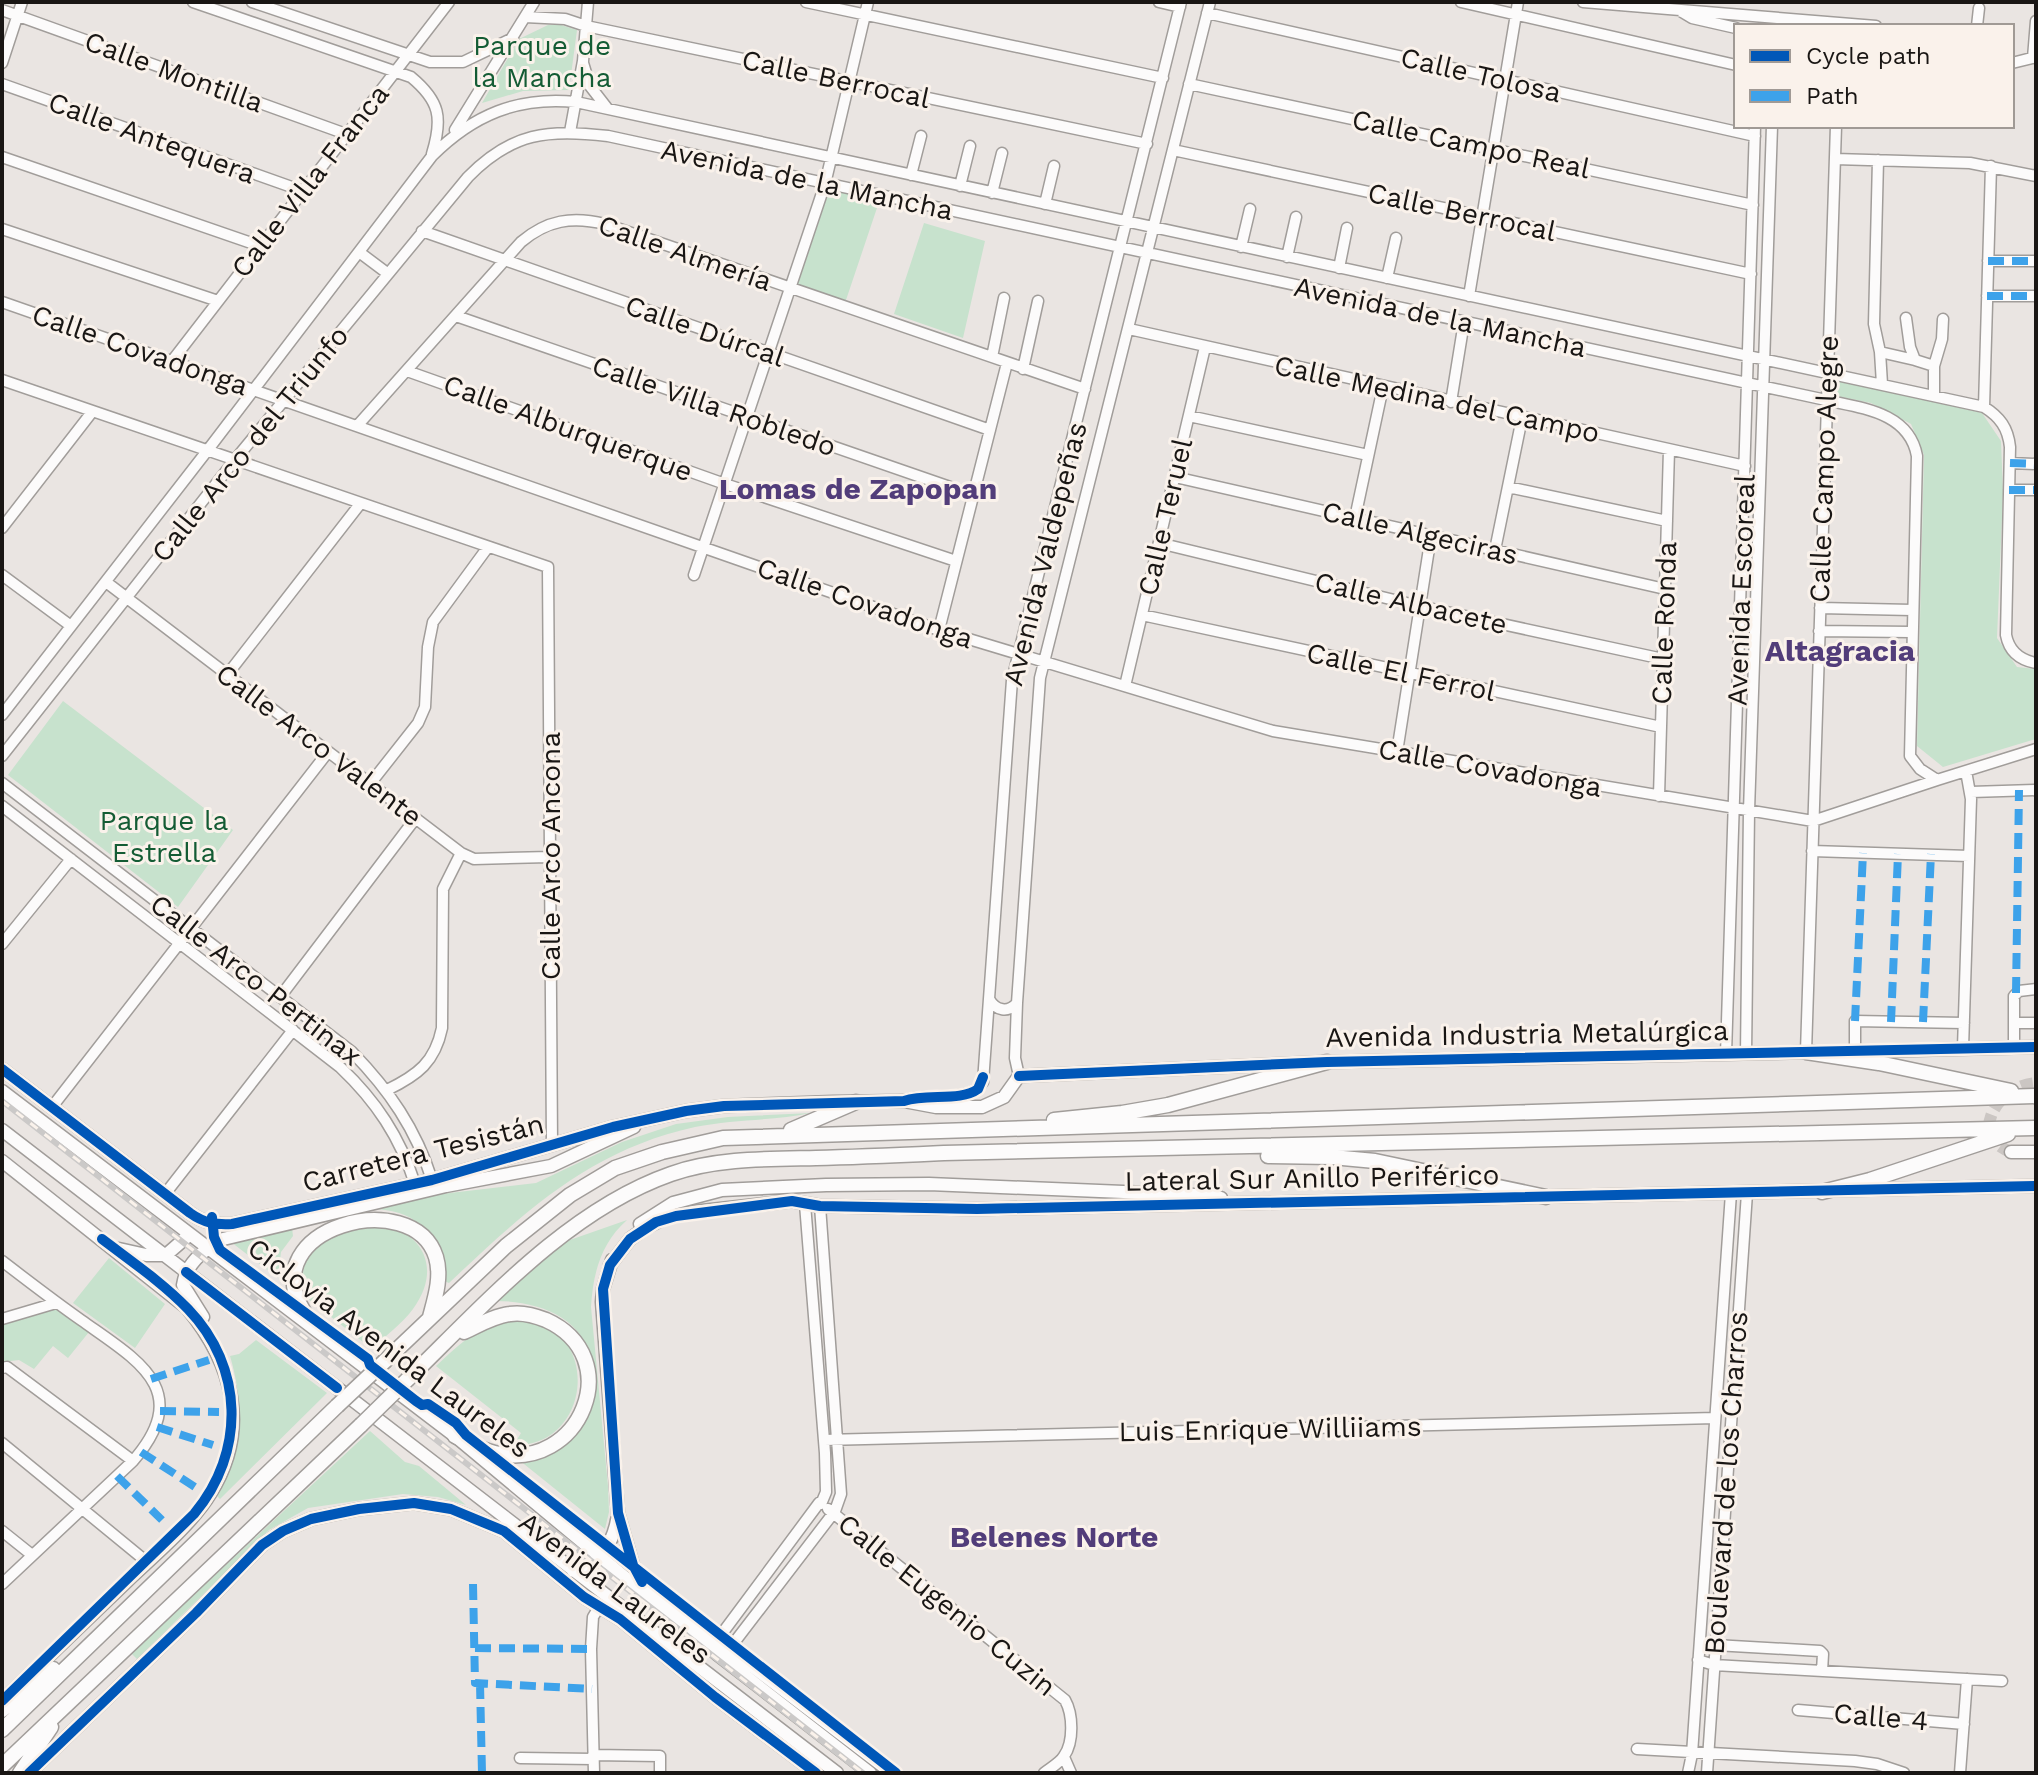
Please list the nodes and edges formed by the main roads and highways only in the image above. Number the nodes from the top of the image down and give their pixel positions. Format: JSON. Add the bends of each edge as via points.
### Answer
{"nodes":[{"id":1,"x":2036,"y":1047,"type":"edge"},
{"id":2,"x":1806,"y":1052,"type":"junction"},
{"id":3,"x":1327,"y":1062,"type":"junction"},
{"id":4,"x":2,"y":1069,"type":"edge"},
{"id":5,"x":2,"y":1088,"type":"edge"},
{"id":6,"x":2035,"y":1096,"type":"edge"},
{"id":7,"x":904,"y":1101,"type":"joint"},
{"id":8,"x":856,"y":1102,"type":"junction"},
{"id":9,"x":651,"y":1118,"type":"junction"},
{"id":10,"x":2031,"y":1128,"type":"edge"},
{"id":11,"x":2,"y":1130,"type":"edge"},
{"id":12,"x":992,"y":1130,"type":"junction"},
{"id":13,"x":778,"y":1134,"type":"junction"},
{"id":14,"x":1068,"y":1152,"type":"junction"},
{"id":15,"x":2011,"y":1152,"type":"dead end"},
{"id":16,"x":2036,"y":1152,"type":"edge"},
{"id":17,"x":2,"y":1161,"type":"edge"},
{"id":18,"x":93,"y":1161,"type":"junction"},
{"id":19,"x":138,"y":1173,"type":"junction"},
{"id":20,"x":2036,"y":1186,"type":"edge"},
{"id":21,"x":1822,"y":1192,"type":"junction"},
{"id":22,"x":1546,"y":1197,"type":"junction"},
{"id":23,"x":1238,"y":1203,"type":"junction"},
{"id":24,"x":189,"y":1235,"type":"junction"},
{"id":25,"x":102,"y":1239,"type":"junction"},
{"id":26,"x":207,"y":1248,"type":"junction"},
{"id":27,"x":166,"y":1255,"type":"junction"},
{"id":28,"x":610,"y":1265,"type":"junction"},
{"id":29,"x":186,"y":1272,"type":"junction"},
{"id":30,"x":430,"y":1317,"type":"junction"},
{"id":31,"x":325,"y":1335,"type":"junction"},
{"id":32,"x":450,"y":1339,"type":"junction"},
{"id":33,"x":212,"y":1343,"type":"junction"},
{"id":34,"x":455,"y":1436,"type":"junction"},
{"id":35,"x":458,"y":1481,"type":"junction"},
{"id":36,"x":618,"y":1513,"type":"junction"},
{"id":37,"x":504,"y":1531,"type":"junction"},
{"id":38,"x":600,"y":1555,"type":"junction"},
{"id":39,"x":573,"y":1571,"type":"junction"},
{"id":40,"x":642,"y":1582,"type":"junction"},
{"id":41,"x":119,"y":1616,"type":"junction"},
{"id":42,"x":2,"y":1701,"type":"edge"},
{"id":43,"x":67,"y":1703,"type":"junction"},
{"id":44,"x":2,"y":1710,"type":"edge"},
{"id":45,"x":2,"y":1730,"type":"edge"},
{"id":46,"x":2,"y":1766,"type":"edge"},
{"id":47,"x":20,"y":1773,"type":"edge"},
{"id":48,"x":29,"y":1773,"type":"edge"},
{"id":49,"x":816,"y":1773,"type":"edge"},
{"id":50,"x":837,"y":1773,"type":"edge"},
{"id":51,"x":870,"y":1773,"type":"edge"},
{"id":52,"x":892,"y":1773,"type":"edge"}],
"edges":[{"from":1,"to":2,"type":"main road","name":"Avenida Industria Metalúrgica"},
{"from":2,"to":3,"type":"main road","name":"Avenida Industria Metalúrgica"},
{"from":2,"to":6,"type":"highway"},
{"from":3,"to":7,"type":"main road","name":"Avenida Industria Metalúrgica","via":[[1019,1076],[1004,1097],[989,1105],[936,1107]]},
{"from":3,"to":12,"type":"highway","via":[[1144,1109]]},
{"from":4,"to":19,"type":"main road","name":"Carretera Tesistán"},
{"from":5,"to":18,"type":"main road","name":"Avenida Laureles"},
{"from":6,"to":12,"type":"highway"},
{"from":7,"to":8,"type":"main road","name":"Carretera Tesistán"},
{"from":8,"to":9,"type":"main road","name":"Carretera Tesistán","via":[[724,1106]]},
{"from":8,"to":13,"type":"highway"},
{"from":9,"to":19,"type":"main road","name":"Carretera Tesistán","via":[[432,1180],[232,1224],[196,1217]]},
{"from":9,"to":26,"type":"main road","via":[[551,1166],[294,1222],[219,1240]]},
{"from":10,"to":14,"type":"highway"},
{"from":10,"to":21,"type":"highway"},
{"from":11,"to":27,"type":"main road","name":"Avenida Laureles"},
{"from":12,"to":13,"type":"highway"},
{"from":13,"to":30,"type":"highway","via":[[723,1138],[615,1168],[536,1220]]},
{"from":14,"to":22,"type":"highway","via":[[1350,1158]]},
{"from":14,"to":32,"type":"highway","via":[[763,1159],[673,1173],[591,1213]]},
{"from":15,"to":16,"type":"main road"},
{"from":17,"to":25,"type":"main road"},
{"from":18,"to":19,"type":"main road"},
{"from":18,"to":24,"type":"main road","name":"Avenida Laureles"},
{"from":20,"to":21,"type":"main road","name":"Lateral Sur Anillo Periférico"},
{"from":21,"to":22,"type":"main road","name":"Lateral Sur Anillo Periférico"},
{"from":22,"to":23,"type":"main road","name":"Lateral Sur Anillo Periférico"},
{"from":23,"to":28,"type":"main road","name":"Lateral Sur Anillo Periférico","via":[[977,1209],[792,1201],[665,1218],[630,1239]]},
{"from":23,"to":28,"type":"main road","via":[[1195,1195],[929,1184],[722,1190],[654,1213],[628,1236]]},
{"from":24,"to":26,"type":"main road","name":"Avenida Laureles"},
{"from":24,"to":27,"type":"main road"},
{"from":25,"to":27,"type":"main road","via":[[127,1251]]},
{"from":25,"to":33,"type":"main road","via":[[187,1308]]},
{"from":26,"to":29,"type":"main road"},
{"from":26,"to":31,"type":"main road","name":"Avenida Laureles"},
{"from":27,"to":29,"type":"main road","name":"Avenida Laureles"},
{"from":28,"to":36,"type":"main road","via":[[602,1302]]},
{"from":29,"to":33,"type":"main road","via":[[183,1285],[211,1330]]},
{"from":29,"to":35,"type":"main road","name":"Avenida Laureles"},
{"from":30,"to":31,"type":"highway","via":[[438,1279],[432,1248],[411,1228],[372,1220],[321,1234],[299,1257],[294,1287],[298,1299]]},
{"from":30,"to":41,"type":"highway","bridge":true},
{"from":31,"to":34,"type":"main road","name":"Avenida Laureles"},
{"from":32,"to":34,"type":"highway","via":[[513,1313],[537,1316],[561,1327],[576,1343],[589,1380],[581,1415],[552,1447],[508,1456]]},
{"from":32,"to":43,"type":"highway","bridge":true},
{"from":33,"to":42,"type":"main road","via":[[232,1393],[232,1431],[209,1496]]},
{"from":34,"to":38,"type":"main road","name":"Avenida Laureles"},
{"from":35,"to":37,"type":"main road"},
{"from":35,"to":39,"type":"main road","name":"Avenida Laureles"},
{"from":36,"to":38,"type":"main road","via":[[613,1535]]},
{"from":36,"to":40,"type":"main road"},
{"from":37,"to":48,"type":"main road","name":"Avenida Laureles","via":[[466,1514],[414,1503],[311,1519],[283,1531],[262,1545]]},
{"from":37,"to":49,"type":"main road","name":"Avenida Laureles"},
{"from":38,"to":39,"type":"main road","via":[[592,1565]]},
{"from":38,"to":40,"type":"main road","name":"Avenida Laureles"},
{"from":38,"to":51,"type":"main road","name":"Avenida Laureles"},
{"from":39,"to":50,"type":"main road","name":"Avenida Laureles"},
{"from":40,"to":52,"type":"main road","name":"Avenida Laureles"},
{"from":41,"to":44,"type":"highway"},
{"from":41,"to":45,"type":"highway"},
{"from":43,"to":46,"type":"highway"},
{"from":43,"to":47,"type":"highway"}]}
